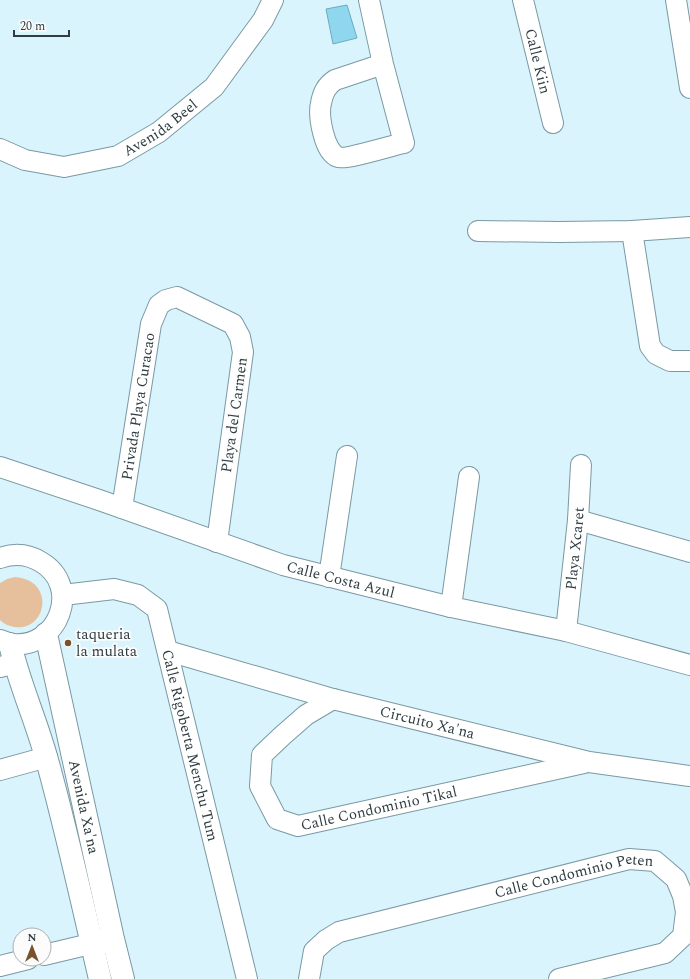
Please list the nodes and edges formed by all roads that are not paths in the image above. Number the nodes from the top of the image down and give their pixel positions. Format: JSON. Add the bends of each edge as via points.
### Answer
{"nodes":[{"id":1,"x":273,"y":0,"type":"edge"},
{"id":2,"x":369,"y":0,"type":"edge"},
{"id":3,"x":523,"y":0,"type":"edge"},
{"id":4,"x":676,"y":0,"type":"edge"},
{"id":5,"x":384,"y":64,"type":"junction"},
{"id":6,"x":688,"y":64,"type":"edge"},
{"id":7,"x":690,"y":88,"type":"edge"},
{"id":8,"x":553,"y":123,"type":"dead end"},
{"id":9,"x":0,"y":149,"type":"edge"},
{"id":10,"x":690,"y":227,"type":"edge"},
{"id":11,"x":478,"y":231,"type":"dead end"},
{"id":12,"x":632,"y":231,"type":"junction"},
{"id":13,"x":158,"y":305,"type":"joint"},
{"id":14,"x":690,"y":361,"type":"edge"},
{"id":15,"x":347,"y":456,"type":"dead end"},
{"id":16,"x":581,"y":465,"type":"dead end"},
{"id":17,"x":0,"y":467,"type":"edge"},
{"id":18,"x":469,"y":477,"type":"dead end"},
{"id":19,"x":122,"y":508,"type":"junction"},
{"id":20,"x":578,"y":520,"type":"junction"},
{"id":21,"x":217,"y":542,"type":"junction"},
{"id":22,"x":690,"y":552,"type":"edge"},
{"id":23,"x":0,"y":555,"type":"edge"},
{"id":24,"x":329,"y":577,"type":"junction"},
{"id":25,"x":63,"y":595,"type":"junction"},
{"id":26,"x":451,"y":607,"type":"junction"},
{"id":27,"x":566,"y":631,"type":"junction"},
{"id":28,"x":46,"y":634,"type":"junction"},
{"id":29,"x":168,"y":652,"type":"junction"},
{"id":30,"x":6,"y":653,"type":"edge"},
{"id":31,"x":690,"y":665,"type":"edge"},
{"id":32,"x":333,"y":699,"type":"junction"},
{"id":33,"x":46,"y":758,"type":"junction"},
{"id":34,"x":589,"y":762,"type":"junction"},
{"id":35,"x":0,"y":770,"type":"edge"},
{"id":36,"x":690,"y":776,"type":"edge"},
{"id":37,"x":113,"y":939,"type":"junction"},
{"id":38,"x":92,"y":944,"type":"junction"},
{"id":39,"x":52,"y":953,"type":"edge"},
{"id":40,"x":100,"y":979,"type":"edge"},
{"id":41,"x":123,"y":979,"type":"edge"},
{"id":42,"x":247,"y":979,"type":"edge"},
{"id":43,"x":309,"y":979,"type":"edge"},
{"id":44,"x":559,"y":979,"type":"edge"}],
"edges":[{"from":1,"to":9,"type":"street","name":"Avenida Beel","via":[[263,20],[214,87],[158,132],[118,156],[64,168],[25,160]]},
{"from":2,"to":5,"type":"street"},
{"from":3,"to":8,"type":"street","name":"Calle Kiin"},
{"from":4,"to":6,"type":"street"},
{"from":5,"to":5,"type":"street","via":[[404,143],[349,157],[338,157],[331,152],[325,141],[320,118],[320,105],[328,85],[335,80]]},
{"from":6,"to":7,"type":"street"},
{"from":10,"to":12,"type":"street"},
{"from":11,"to":12,"type":"street"},
{"from":12,"to":14,"type":"street","via":[[650,346],[656,354],[670,361]]},
{"from":13,"to":19,"type":"street","name":"Privada Playa Curacao","via":[[151,324]]},
{"from":13,"to":21,"type":"street","name":"Playa del Carmen","via":[[177,297],[233,324],[240,337],[243,352]]},
{"from":15,"to":24,"type":"street"},
{"from":16,"to":20,"type":"street","name":"Playa Xcaret"},
{"from":17,"to":19,"type":"street","name":"Calle Costa Azul"},
{"from":18,"to":26,"type":"street"},
{"from":19,"to":21,"type":"street","name":"Calle Costa Azul"},
{"from":20,"to":22,"type":"street"},
{"from":20,"to":27,"type":"street","name":"Playa Xcaret"},
{"from":21,"to":24,"type":"street","name":"Calle Costa Azul","via":[[283,566]]},
{"from":23,"to":25,"type":"street","via":[[34,557],[48,566],[58,579]]},
{"from":24,"to":26,"type":"street","name":"Calle Costa Azul"},
{"from":25,"to":28,"type":"street","via":[[62,610],[56,624]]},
{"from":25,"to":29,"type":"street","name":"Calle Rigoberta Menchu Tum","via":[[114,589],[138,595],[157,609]]},
{"from":26,"to":27,"type":"street","name":"Calle Costa Azul"},
{"from":27,"to":31,"type":"street","name":"Calle Costa Azul"},
{"from":28,"to":30,"type":"street"},
{"from":28,"to":37,"type":"street","name":"Avenida Xa'na"},
{"from":29,"to":32,"type":"street","name":"Circuito Xa'na"},
{"from":29,"to":42,"type":"street","name":"Calle Rigoberta Menchu Tum"},
{"from":30,"to":33,"type":"street","name":"Avenida Xa'na"},
{"from":32,"to":34,"type":"street","name":"Circuito Xa'na"},
{"from":32,"to":34,"type":"street","name":"Calle Condominio Tikal","via":[[306,715],[262,755],[260,786],[278,819],[298,826]]},
{"from":33,"to":35,"type":"street"},
{"from":33,"to":38,"type":"street","name":"Avenida Xa'na"},
{"from":34,"to":36,"type":"street","name":"Circuito Xa'na"},
{"from":37,"to":38,"type":"street"},
{"from":37,"to":41,"type":"street","name":"Avenida Xa'na"},
{"from":38,"to":39,"type":"street"},
{"from":38,"to":40,"type":"street","name":"Avenida Xa'na"},
{"from":43,"to":44,"type":"street","name":"Calle Condominio Peten","via":[[314,951],[339,932],[629,859],[655,861],[676,879],[686,912],[683,936],[665,953]]}]}
